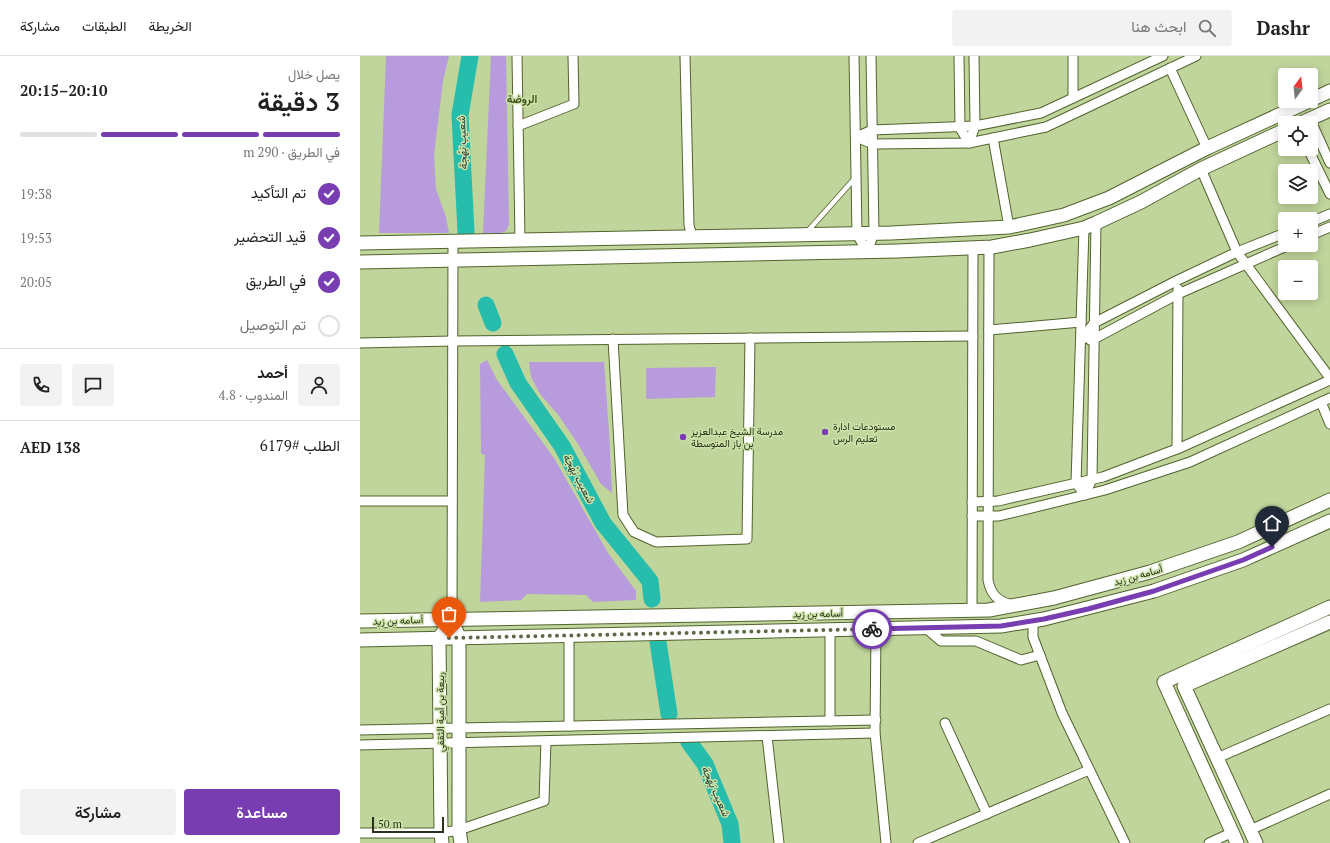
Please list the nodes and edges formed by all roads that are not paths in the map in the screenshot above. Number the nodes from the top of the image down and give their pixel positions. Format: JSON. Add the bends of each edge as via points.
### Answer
{"nodes":[{"id":1,"x":517,"y":56,"type":"edge"},
{"id":2,"x":573,"y":56,"type":"edge"},
{"id":3,"x":685,"y":56,"type":"edge"},
{"id":4,"x":854,"y":56,"type":"edge"},
{"id":5,"x":871,"y":56,"type":"edge"},
{"id":6,"x":959,"y":56,"type":"edge"},
{"id":7,"x":974,"y":56,"type":"edge"},
{"id":8,"x":1073,"y":56,"type":"edge"},
{"id":9,"x":1162,"y":56,"type":"edge"},
{"id":10,"x":1196,"y":56,"type":"edge"},
{"id":11,"x":1170,"y":68,"type":"junction"},
{"id":12,"x":1330,"y":91,"type":"edge"},
{"id":13,"x":1318,"y":96,"type":"edge"},
{"id":14,"x":1073,"y":98,"type":"junction"},
{"id":15,"x":1293,"y":108,"type":"edge"},
{"id":16,"x":1330,"y":110,"type":"edge"},
{"id":17,"x":1317,"y":116,"type":"edge"},
{"id":18,"x":518,"y":126,"type":"junction"},
{"id":19,"x":975,"y":126,"type":"junction"},
{"id":20,"x":960,"y":128,"type":"junction"},
{"id":21,"x":872,"y":130,"type":"junction"},
{"id":22,"x":1278,"y":133,"type":"edge"},
{"id":23,"x":856,"y":137,"type":"junction"},
{"id":24,"x":993,"y":138,"type":"junction"},
{"id":25,"x":1318,"y":142,"type":"edge"},
{"id":26,"x":969,"y":143,"type":"junction"},
{"id":27,"x":873,"y":144,"type":"junction"},
{"id":28,"x":1207,"y":148,"type":"junction"},
{"id":29,"x":1311,"y":156,"type":"edge"},
{"id":30,"x":1330,"y":163,"type":"edge"},
{"id":31,"x":1201,"y":169,"type":"junction"},
{"id":32,"x":856,"y":177,"type":"junction"},
{"id":33,"x":1330,"y":194,"type":"edge"},
{"id":34,"x":1330,"y":214,"type":"edge"},
{"id":35,"x":1318,"y":219,"type":"edge"},
{"id":36,"x":1090,"y":226,"type":"junction"},
{"id":37,"x":1009,"y":227,"type":"junction"},
{"id":38,"x":1330,"y":227,"type":"edge"},
{"id":39,"x":1318,"y":232,"type":"edge"},
{"id":40,"x":874,"y":233,"type":"junction"},
{"id":41,"x":805,"y":234,"type":"junction"},
{"id":42,"x":857,"y":234,"type":"junction"},
{"id":43,"x":1278,"y":236,"type":"edge"},
{"id":44,"x":692,"y":237,"type":"junction"},
{"id":45,"x":520,"y":240,"type":"junction"},
{"id":46,"x":453,"y":242,"type":"junction"},
{"id":47,"x":360,"y":243,"type":"edge"},
{"id":48,"x":989,"y":247,"type":"junction"},
{"id":49,"x":973,"y":248,"type":"junction"},
{"id":50,"x":1278,"y":250,"type":"edge"},
{"id":51,"x":867,"y":252,"type":"junction"},
{"id":52,"x":1237,"y":252,"type":"junction"},
{"id":53,"x":454,"y":260,"type":"junction"},
{"id":54,"x":360,"y":262,"type":"edge"},
{"id":55,"x":1245,"y":264,"type":"junction"},
{"id":56,"x":1178,"y":280,"type":"junction"},
{"id":57,"x":1178,"y":294,"type":"junction"},
{"id":58,"x":1081,"y":322,"type":"junction"},
{"id":59,"x":1094,"y":324,"type":"junction"},
{"id":60,"x":989,"y":330,"type":"junction"},
{"id":61,"x":972,"y":336,"type":"junction"},
{"id":62,"x":750,"y":338,"type":"junction"},
{"id":63,"x":613,"y":339,"type":"junction"},
{"id":64,"x":1094,"y":339,"type":"junction"},
{"id":65,"x":453,"y":341,"type":"junction"},
{"id":66,"x":1080,"y":341,"type":"junction"},
{"id":67,"x":360,"y":343,"type":"edge"},
{"id":68,"x":1330,"y":379,"type":"edge"},
{"id":69,"x":1330,"y":398,"type":"edge"},
{"id":70,"x":1321,"y":402,"type":"junction"},
{"id":71,"x":1330,"y":424,"type":"edge"},
{"id":72,"x":1177,"y":449,"type":"junction"},
{"id":73,"x":1092,"y":479,"type":"junction"},
{"id":74,"x":1076,"y":483,"type":"junction"},
{"id":75,"x":1085,"y":495,"type":"junction"},
{"id":76,"x":1330,"y":500,"type":"edge"},
{"id":77,"x":360,"y":501,"type":"edge"},
{"id":78,"x":452,"y":501,"type":"junction"},
{"id":79,"x":988,"y":501,"type":"junction"},
{"id":80,"x":972,"y":502,"type":"junction"},
{"id":81,"x":972,"y":516,"type":"junction"},
{"id":82,"x":988,"y":516,"type":"junction"},
{"id":83,"x":1330,"y":521,"type":"edge"},
{"id":84,"x":1150,"y":572,"type":"junction"},
{"id":85,"x":1154,"y":591,"type":"junction"},
{"id":86,"x":1013,"y":605,"type":"junction"},
{"id":87,"x":1330,"y":607,"type":"edge"},
{"id":88,"x":972,"y":610,"type":"junction"},
{"id":89,"x":452,"y":619,"type":"junction"},
{"id":90,"x":360,"y":621,"type":"edge"},
{"id":91,"x":1033,"y":621,"type":"junction"},
{"id":92,"x":1330,"y":622,"type":"edge"},
{"id":93,"x":926,"y":628,"type":"junction"},
{"id":94,"x":876,"y":629,"type":"junction"},
{"id":95,"x":830,"y":630,"type":"junction"},
{"id":96,"x":569,"y":635,"type":"junction"},
{"id":97,"x":459,"y":637,"type":"junction"},
{"id":98,"x":439,"y":638,"type":"junction"},
{"id":99,"x":360,"y":640,"type":"edge"},
{"id":100,"x":1040,"y":655,"type":"junction"},
{"id":101,"x":1330,"y":709,"type":"edge"},
{"id":102,"x":876,"y":720,"type":"junction"},
{"id":103,"x":830,"y":721,"type":"junction"},
{"id":104,"x":945,"y":723,"type":"dead end"},
{"id":105,"x":570,"y":726,"type":"junction"},
{"id":106,"x":440,"y":728,"type":"junction"},
{"id":107,"x":459,"y":728,"type":"junction"},
{"id":108,"x":360,"y":730,"type":"edge"},
{"id":109,"x":876,"y":733,"type":"junction"},
{"id":110,"x":768,"y":736,"type":"junction"},
{"id":111,"x":546,"y":741,"type":"junction"},
{"id":112,"x":459,"y":742,"type":"junction"},
{"id":113,"x":439,"y":743,"type":"junction"},
{"id":114,"x":360,"y":745,"type":"edge"},
{"id":115,"x":1217,"y":758,"type":"junction"},
{"id":116,"x":1090,"y":770,"type":"junction"},
{"id":117,"x":1330,"y":794,"type":"edge"},
{"id":118,"x":987,"y":814,"type":"junction"},
{"id":119,"x":1250,"y":830,"type":"junction"},
{"id":120,"x":360,"y":833,"type":"edge"},
{"id":121,"x":460,"y":837,"type":"edge"},
{"id":122,"x":442,"y":838,"type":"edge"},
{"id":123,"x":1235,"y":838,"type":"edge"},
{"id":124,"x":779,"y":843,"type":"edge"},
{"id":125,"x":886,"y":843,"type":"edge"},
{"id":126,"x":918,"y":843,"type":"edge"},
{"id":127,"x":1125,"y":843,"type":"edge"},
{"id":128,"x":1209,"y":843,"type":"edge"},
{"id":129,"x":1256,"y":843,"type":"edge"}],
"edges":[{"from":1,"to":18,"type":"street"},
{"from":2,"to":18,"type":"street","via":[[574,104]]},
{"from":3,"to":44,"type":"street","via":[[689,225]]},
{"from":4,"to":23,"type":"street"},
{"from":5,"to":21,"type":"street"},
{"from":6,"to":20,"type":"street"},
{"from":7,"to":19,"type":"street"},
{"from":8,"to":14,"type":"street"},
{"from":9,"to":14,"type":"street"},
{"from":10,"to":11,"type":"street"},
{"from":11,"to":24,"type":"street","via":[[1046,127]]},
{"from":11,"to":28,"type":"street"},
{"from":12,"to":13,"type":"street"},
{"from":14,"to":19,"type":"street","via":[[1041,113]]},
{"from":15,"to":28,"type":"street"},
{"from":16,"to":17,"type":"street"},
{"from":18,"to":45,"type":"street"},
{"from":19,"to":20,"type":"street"},
{"from":19,"to":26,"type":"street"},
{"from":20,"to":21,"type":"street"},
{"from":20,"to":26,"type":"street"},
{"from":21,"to":23,"type":"street"},
{"from":21,"to":27,"type":"street"},
{"from":22,"to":31,"type":"street"},
{"from":23,"to":27,"type":"street"},
{"from":23,"to":32,"type":"street"},
{"from":24,"to":26,"type":"street"},
{"from":24,"to":37,"type":"street"},
{"from":25,"to":30,"type":"street"},
{"from":26,"to":27,"type":"street"},
{"from":27,"to":40,"type":"street"},
{"from":28,"to":37,"type":"street","via":[[1109,198],[1064,215]]},
{"from":29,"to":33,"type":"street"},
{"from":31,"to":36,"type":"street"},
{"from":31,"to":52,"type":"street"},
{"from":32,"to":41,"type":"lane"},
{"from":32,"to":42,"type":"street"},
{"from":34,"to":35,"type":"street"},
{"from":36,"to":48,"type":"street"},
{"from":36,"to":58,"type":"street"},
{"from":36,"to":59,"type":"street"},
{"from":37,"to":40,"type":"street"},
{"from":38,"to":39,"type":"street"},
{"from":40,"to":42,"type":"street"},
{"from":40,"to":51,"type":"street"},
{"from":41,"to":42,"type":"street"},
{"from":41,"to":44,"type":"street"},
{"from":42,"to":51,"type":"street"},
{"from":43,"to":52,"type":"street"},
{"from":44,"to":45,"type":"street"},
{"from":45,"to":46,"type":"street"},
{"from":46,"to":47,"type":"street"},
{"from":46,"to":53,"type":"street"},
{"from":48,"to":49,"type":"street"},
{"from":48,"to":60,"type":"street"},
{"from":49,"to":51,"type":"street"},
{"from":49,"to":61,"type":"street"},
{"from":50,"to":55,"type":"street"},
{"from":51,"to":53,"type":"street"},
{"from":52,"to":55,"type":"street"},
{"from":52,"to":56,"type":"street"},
{"from":53,"to":54,"type":"street"},
{"from":53,"to":65,"type":"street"},
{"from":55,"to":57,"type":"street"},
{"from":55,"to":68,"type":"street"},
{"from":56,"to":57,"type":"street"},
{"from":56,"to":59,"type":"street"},
{"from":57,"to":64,"type":"street"},
{"from":57,"to":72,"type":"street"},
{"from":58,"to":60,"type":"street"},
{"from":58,"to":66,"type":"street"},
{"from":59,"to":64,"type":"street"},
{"from":59,"to":66,"type":"street"},
{"from":60,"to":79,"type":"street"},
{"from":61,"to":62,"type":"street"},
{"from":61,"to":80,"type":"street"},
{"from":62,"to":63,"type":"street"},
{"from":62,"to":63,"type":"street","via":[[747,539],[656,542],[634,532],[623,515]]},
{"from":63,"to":65,"type":"street"},
{"from":64,"to":66,"type":"street"},
{"from":64,"to":73,"type":"street"},
{"from":65,"to":67,"type":"street"},
{"from":65,"to":78,"type":"street"},
{"from":66,"to":74,"type":"street"},
{"from":68,"to":72,"type":"street"},
{"from":69,"to":70,"type":"street"},
{"from":70,"to":71,"type":"street"},
{"from":70,"to":75,"type":"street","via":[[1190,462]]},
{"from":72,"to":73,"type":"street"},
{"from":73,"to":74,"type":"street"},
{"from":73,"to":75,"type":"street"},
{"from":74,"to":75,"type":"street"},
{"from":74,"to":79,"type":"street","via":[[998,501]]},
{"from":75,"to":82,"type":"street","via":[[999,516]]},
{"from":76,"to":84,"type":"street","name":"أسامه بن زيد","via":[[1238,542]]},
{"from":77,"to":78,"type":"street"},
{"from":78,"to":89,"type":"street"},
{"from":79,"to":80,"type":"street"},
{"from":79,"to":82,"type":"street"},
{"from":80,"to":81,"type":"street"},
{"from":81,"to":82,"type":"street"},
{"from":81,"to":88,"type":"street"},
{"from":82,"to":86,"type":"street","via":[[990,591],[1000,602]]},
{"from":83,"to":85,"type":"street","name":"أسامه بن زيد","via":[[1243,560]]},
{"from":84,"to":85,"type":"street"},
{"from":84,"to":86,"type":"street","name":"أسامه بن زيد","via":[[1054,598]]},
{"from":85,"to":91,"type":"street","name":"أسامه بن زيد"},
{"from":86,"to":88,"type":"street","name":"أسامه بن زيد","via":[[989,610]]},
{"from":87,"to":123,"type":"street","via":[[1164,682]]},
{"from":88,"to":89,"type":"street","name":"أسامه بن زيد"},
{"from":89,"to":90,"type":"street","name":"أسامه بن زيد"},
{"from":89,"to":97,"type":"street","name":"ربيعة بن أمية الثقفي"},
{"from":89,"to":98,"type":"street"},
{"from":91,"to":93,"type":"street","name":"أسامه بن زيد","via":[[1001,626]]},
{"from":91,"to":100,"type":"street","via":[[1033,637]]},
{"from":92,"to":115,"type":"street","via":[[1184,686]]},
{"from":93,"to":94,"type":"street","name":"أسامه بن زيد"},
{"from":93,"to":100,"type":"street","via":[[941,641],[976,641],[1020,660]]},
{"from":94,"to":95,"type":"street","name":"أسامه بن زيد"},
{"from":94,"to":102,"type":"street"},
{"from":95,"to":96,"type":"street","name":"أسامه بن زيد"},
{"from":95,"to":103,"type":"street"},
{"from":96,"to":97,"type":"street","name":"أسامه بن زيد"},
{"from":96,"to":105,"type":"street"},
{"from":97,"to":98,"type":"street","name":"أسامه بن زيد"},
{"from":97,"to":107,"type":"street","name":"ربيعة بن أمية الثقفي"},
{"from":98,"to":99,"type":"street","name":"أسامه بن زيد"},
{"from":98,"to":106,"type":"street","name":"ربيعة بن أمية الثقفي"},
{"from":100,"to":116,"type":"street","via":[[1062,713]]},
{"from":101,"to":115,"type":"street"},
{"from":102,"to":103,"type":"street"},
{"from":102,"to":109,"type":"street"},
{"from":103,"to":105,"type":"street"},
{"from":104,"to":118,"type":"street"},
{"from":105,"to":107,"type":"street"},
{"from":106,"to":107,"type":"street"},
{"from":106,"to":108,"type":"street"},
{"from":106,"to":113,"type":"street","name":"ربيعة بن أمية الثقفي"},
{"from":107,"to":112,"type":"street","name":"ربيعة بن أمية الثقفي"},
{"from":109,"to":110,"type":"street"},
{"from":109,"to":125,"type":"street"},
{"from":110,"to":111,"type":"street"},
{"from":110,"to":124,"type":"street"},
{"from":111,"to":112,"type":"street"},
{"from":111,"to":121,"type":"street","via":[[544,801]]},
{"from":112,"to":113,"type":"street"},
{"from":112,"to":121,"type":"street","name":"ربيعة بن أمية الثقفي"},
{"from":113,"to":114,"type":"street"},
{"from":113,"to":122,"type":"street","name":"ربيعة بن أمية الثقفي"},
{"from":115,"to":119,"type":"street"},
{"from":116,"to":118,"type":"street"},
{"from":116,"to":127,"type":"street"},
{"from":117,"to":119,"type":"street"},
{"from":118,"to":126,"type":"street"},
{"from":119,"to":129,"type":"street"},
{"from":120,"to":122,"type":"street"},
{"from":121,"to":122,"type":"street"},
{"from":123,"to":128,"type":"street"}]}
